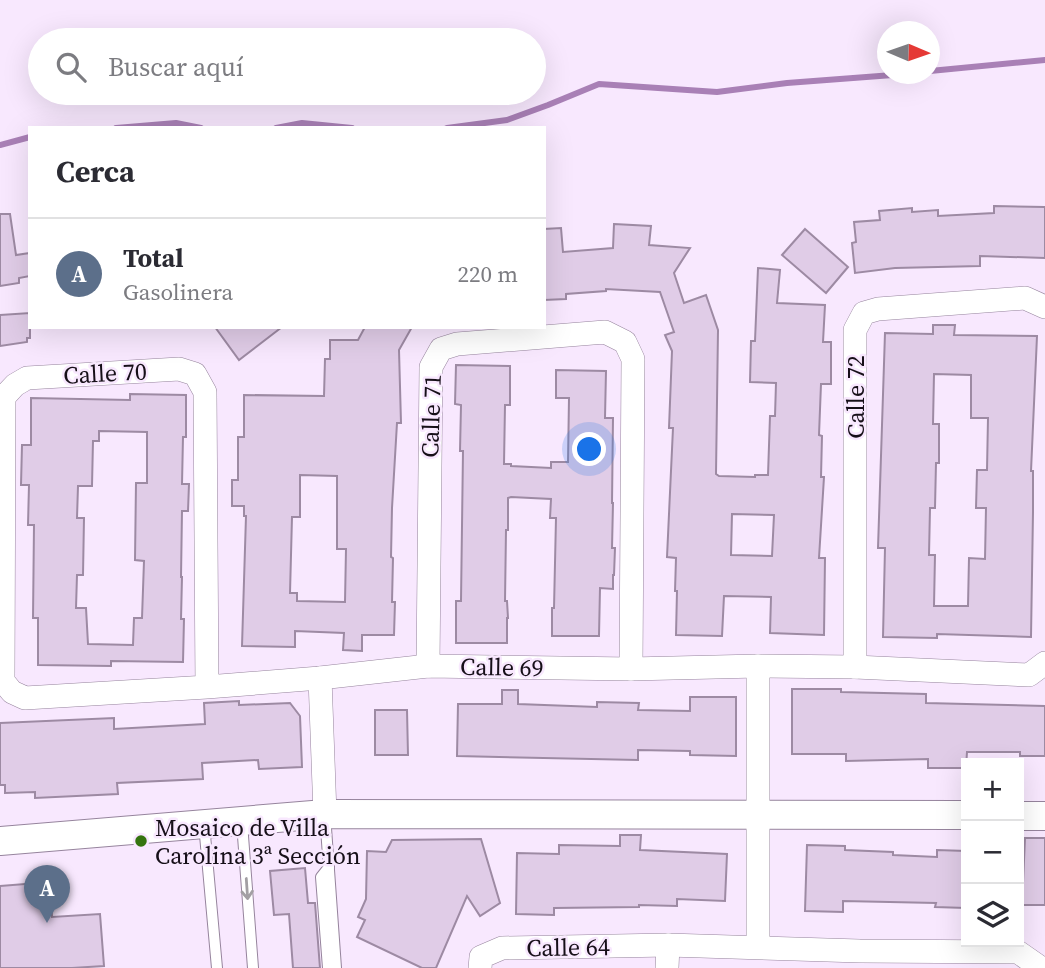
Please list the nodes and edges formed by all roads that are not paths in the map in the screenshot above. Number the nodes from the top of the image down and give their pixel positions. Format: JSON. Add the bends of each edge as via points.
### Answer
{"nodes":[{"id":1,"x":1045,"y":307,"type":"edge"},
{"id":2,"x":1045,"y":663,"type":"edge"},
{"id":3,"x":429,"y":666,"type":"junction"},
{"id":4,"x":758,"y":666,"type":"junction"},
{"id":5,"x":856,"y":667,"type":"junction"},
{"id":6,"x":631,"y":669,"type":"junction"},
{"id":7,"x":320,"y":678,"type":"junction"},
{"id":8,"x":207,"y":687,"type":"junction"},
{"id":9,"x":12,"y":692,"type":"joint"},
{"id":10,"x":325,"y":814,"type":"junction"},
{"id":11,"x":758,"y":814,"type":"junction"},
{"id":12,"x":961,"y":815,"type":"edge"},
{"id":13,"x":1024,"y":816,"type":"edge"},
{"id":14,"x":1045,"y":816,"type":"edge"},
{"id":15,"x":242,"y":821,"type":"junction"},
{"id":16,"x":204,"y":824,"type":"junction"},
{"id":17,"x":0,"y":841,"type":"edge"},
{"id":18,"x":329,"y":867,"type":"junction"},
{"id":19,"x":668,"y":945,"type":"junction"},
{"id":20,"x":758,"y":947,"type":"junction"},
{"id":21,"x":860,"y":959,"type":"edge"},
{"id":22,"x":217,"y":968,"type":"edge"},
{"id":23,"x":253,"y":968,"type":"edge"},
{"id":24,"x":328,"y":968,"type":"edge"},
{"id":25,"x":336,"y":968,"type":"edge"},
{"id":26,"x":480,"y":968,"type":"edge"},
{"id":27,"x":667,"y":968,"type":"edge"},
{"id":28,"x":1041,"y":968,"type":"edge"}],
"edges":[{"from":1,"to":5,"type":"street","name":"Calle 72","via":[[1025,298],[878,309],[864,313],[855,330]]},
{"from":2,"to":5,"type":"street","name":"Calle 69","via":[[1029,674]]},
{"from":3,"to":6,"type":"street","name":"Calle 69"},
{"from":3,"to":6,"type":"street","name":"Calle 71","via":[[431,366],[441,349],[457,344],[605,332],[625,342],[633,359]]},
{"from":3,"to":7,"type":"street","name":"Calle 69"},
{"from":4,"to":5,"type":"street","name":"Calle 69"},
{"from":4,"to":6,"type":"street","name":"Calle 69"},
{"from":4,"to":11,"type":"street"},
{"from":7,"to":8,"type":"street","name":"Calle 69"},
{"from":7,"to":10,"type":"street"},
{"from":8,"to":9,"type":"street","name":"Calle 69","via":[[25,698]]},
{"from":8,"to":9,"type":"street","name":"Calle 70","via":[[205,392],[195,374],[179,369],[27,378],[4,397],[3,681]]},
{"from":10,"to":11,"type":"street"},
{"from":10,"to":15,"type":"street"},
{"from":10,"to":18,"type":"lane"},
{"from":11,"to":12,"type":"street"},
{"from":11,"to":20,"type":"street"},
{"from":13,"to":14,"type":"street"},
{"from":15,"to":16,"type":"street"},
{"from":15,"to":23,"type":"lane","one_way":true},
{"from":16,"to":17,"type":"street"},
{"from":16,"to":22,"type":"lane"},
{"from":18,"to":24,"type":"lane","via":[[321,877]]},
{"from":18,"to":25,"type":"lane"},
{"from":19,"to":20,"type":"street","name":"Calle 64"},
{"from":19,"to":26,"type":"street","name":"Calle 64","via":[[502,948],[481,957]]},
{"from":19,"to":27,"type":"street"},
{"from":20,"to":21,"type":"street","name":"Calle 64"},
{"from":21,"to":28,"type":"street","name":"Calle 64","via":[[1018,952]]}]}
